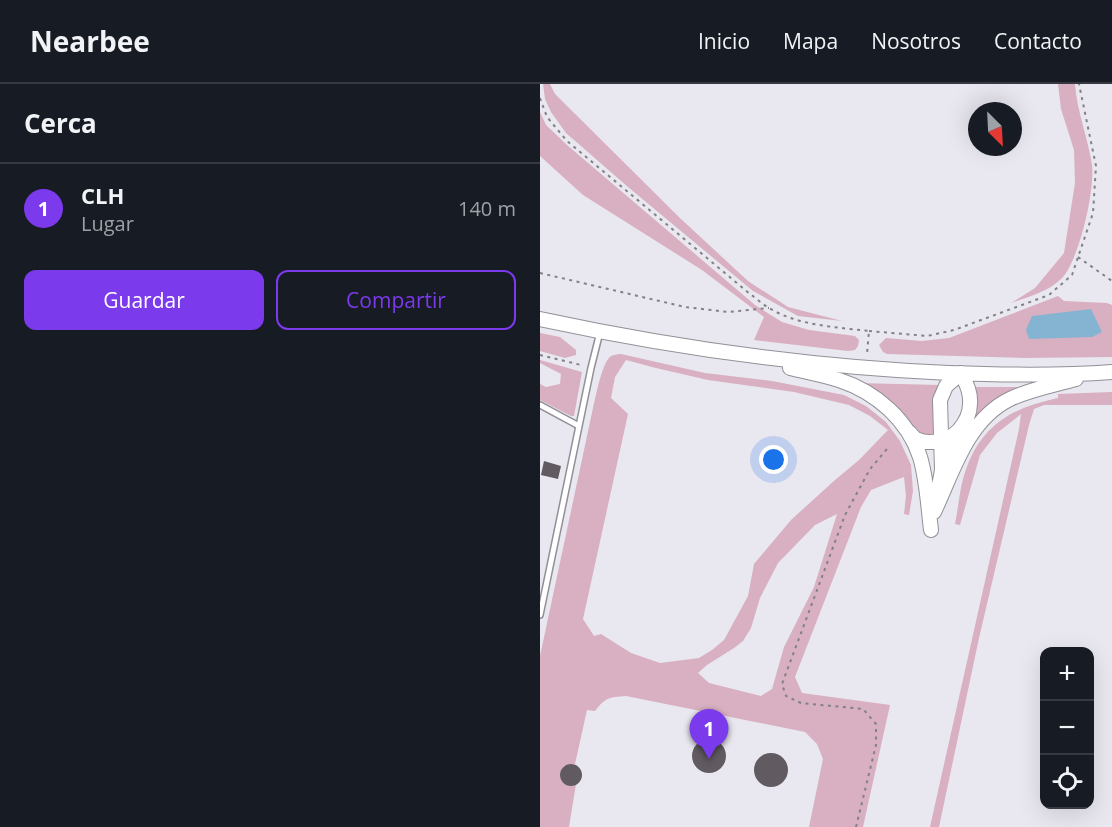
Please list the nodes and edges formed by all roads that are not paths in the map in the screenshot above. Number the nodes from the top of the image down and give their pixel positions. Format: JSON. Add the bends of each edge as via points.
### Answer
{"nodes":[{"id":1,"x":540,"y":319,"type":"edge"},
{"id":2,"x":600,"y":332,"type":"junction"},
{"id":3,"x":732,"y":354,"type":"junction"},
{"id":4,"x":961,"y":373,"type":"junction"},
{"id":5,"x":1105,"y":373,"type":"edge"},
{"id":6,"x":540,"y":405,"type":"edge"},
{"id":7,"x":579,"y":426,"type":"junction"},
{"id":8,"x":960,"y":429,"type":"junction"},
{"id":9,"x":908,"y":431,"type":"junction"},
{"id":10,"x":940,"y":440,"type":"junction"},
{"id":11,"x":942,"y":470,"type":"junction"},
{"id":12,"x":934,"y":512,"type":"junction"},
{"id":13,"x":540,"y":615,"type":"edge"}],
"edges":[{"from":1,"to":2,"type":"street"},
{"from":2,"to":3,"type":"street"},
{"from":2,"to":7,"type":"lane"},
{"from":3,"to":4,"type":"street"},
{"from":3,"to":9,"type":"street","via":[[840,380],[878,400]]},
{"from":4,"to":5,"type":"street"},
{"from":4,"to":8,"type":"street","via":[[971,402]]},
{"from":4,"to":10,"type":"street","via":[[946,386],[940,400]]},
{"from":5,"to":12,"type":"street","via":[[1033,390],[990,413],[965,445]]},
{"from":6,"to":7,"type":"lane"},
{"from":7,"to":13,"type":"lane"},
{"from":8,"to":10,"type":"street"},
{"from":8,"to":11,"type":"street"},
{"from":9,"to":10,"type":"street","via":[[916,439]]},
{"from":9,"to":12,"type":"street","via":[[920,457],[931,530]]},
{"from":10,"to":11,"type":"street"},
{"from":11,"to":12,"type":"street"}]}
